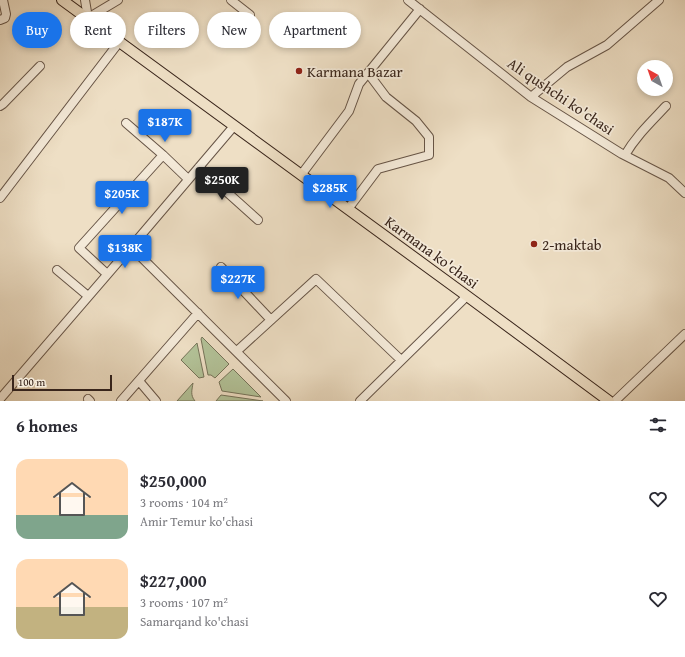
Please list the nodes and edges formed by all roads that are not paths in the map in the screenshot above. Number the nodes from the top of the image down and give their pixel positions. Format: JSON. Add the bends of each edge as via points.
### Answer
{"nodes":[{"id":1,"x":3,"y":0,"type":"edge"},
{"id":2,"x":62,"y":0,"type":"edge"},
{"id":3,"x":85,"y":0,"type":"edge"},
{"id":4,"x":118,"y":0,"type":"edge"},
{"id":5,"x":231,"y":0,"type":"edge"},
{"id":6,"x":408,"y":0,"type":"edge"},
{"id":7,"x":658,"y":0,"type":"edge"},
{"id":8,"x":420,"y":9,"type":"junction"},
{"id":9,"x":79,"y":12,"type":"edge"},
{"id":10,"x":87,"y":12,"type":"edge"},
{"id":11,"x":98,"y":12,"type":"edge"},
{"id":12,"x":246,"y":12,"type":"edge"},
{"id":13,"x":0,"y":20,"type":"edge"},
{"id":14,"x":126,"y":45,"type":"edge"},
{"id":15,"x":115,"y":48,"type":"edge"},
{"id":16,"x":40,"y":66,"type":"dead end"},
{"id":17,"x":368,"y":73,"type":"junction"},
{"id":18,"x":531,"y":97,"type":"junction"},
{"id":19,"x":0,"y":106,"type":"edge"},
{"id":20,"x":666,"y":106,"type":"dead end"},
{"id":21,"x":126,"y":123,"type":"dead end"},
{"id":22,"x":234,"y":126,"type":"junction"},
{"id":23,"x":163,"y":155,"type":"junction"},
{"id":24,"x":625,"y":155,"type":"junction"},
{"id":25,"x":199,"y":167,"type":"junction"},
{"id":26,"x":301,"y":175,"type":"junction"},
{"id":27,"x":188,"y":179,"type":"junction"},
{"id":28,"x":685,"y":193,"type":"edge"},
{"id":29,"x":0,"y":198,"type":"edge"},
{"id":30,"x":348,"y":209,"type":"junction"},
{"id":31,"x":258,"y":220,"type":"dead end"},
{"id":32,"x":131,"y":247,"type":"junction"},
{"id":33,"x":221,"y":267,"type":"dead end"},
{"id":34,"x":57,"y":270,"type":"dead end"},
{"id":35,"x":107,"y":274,"type":"junction"},
{"id":36,"x":88,"y":296,"type":"junction"},
{"id":37,"x":467,"y":296,"type":"junction"},
{"id":38,"x":198,"y":313,"type":"junction"},
{"id":39,"x":271,"y":320,"type":"junction"},
{"id":40,"x":685,"y":335,"type":"edge"},
{"id":41,"x":237,"y":351,"type":"junction"},
{"id":42,"x":401,"y":360,"type":"junction"},
{"id":43,"x":139,"y":381,"type":"junction"},
{"id":44,"x":0,"y":399,"type":"edge"},
{"id":45,"x":121,"y":401,"type":"edge"},
{"id":46,"x":156,"y":401,"type":"edge"},
{"id":47,"x":286,"y":401,"type":"edge"},
{"id":48,"x":360,"y":401,"type":"edge"},
{"id":49,"x":610,"y":401,"type":"edge"},
{"id":50,"x":615,"y":401,"type":"edge"}],
"edges":[{"from":1,"to":13,"type":"street","via":[[6,14],[5,18]]},
{"from":2,"to":9,"type":"main road","name":"Karmana ko'chasi"},
{"from":3,"to":10,"type":"street"},
{"from":4,"to":11,"type":"street"},
{"from":5,"to":12,"type":"street"},
{"from":6,"to":8,"type":"street","name":"Ali qushchi ko'chasi"},
{"from":7,"to":18,"type":"street","via":[[607,45],[567,67]]},
{"from":8,"to":17,"type":"street"},
{"from":8,"to":18,"type":"street","name":"Ali qushchi ko'chasi"},
{"from":14,"to":22,"type":"main road","name":"Karmana ko'chasi"},
{"from":15,"to":29,"type":"street"},
{"from":16,"to":19,"type":"street"},
{"from":17,"to":26,"type":"street","via":[[359,84],[349,111]]},
{"from":17,"to":30,"type":"street","via":[[386,97],[416,121],[429,137],[429,155],[378,169]]},
{"from":18,"to":24,"type":"street","name":"Ali qushchi ko'chasi"},
{"from":20,"to":24,"type":"street","via":[[631,144]]},
{"from":21,"to":23,"type":"street"},
{"from":22,"to":25,"type":"street"},
{"from":22,"to":26,"type":"main road","name":"Karmana ko'chasi"},
{"from":23,"to":27,"type":"street"},
{"from":23,"to":35,"type":"street","via":[[79,248]]},
{"from":24,"to":28,"type":"street","name":"Ali qushchi ko'chasi","via":[[669,178]]},
{"from":25,"to":27,"type":"street"},
{"from":25,"to":31,"type":"street"},
{"from":26,"to":30,"type":"main road","name":"Karmana ko'chasi"},
{"from":27,"to":32,"type":"street"},
{"from":30,"to":37,"type":"main road","name":"Karmana ko'chasi"},
{"from":32,"to":35,"type":"street"},
{"from":32,"to":38,"type":"street"},
{"from":33,"to":39,"type":"street"},
{"from":34,"to":36,"type":"street"},
{"from":35,"to":36,"type":"street"},
{"from":36,"to":44,"type":"street"},
{"from":37,"to":42,"type":"street"},
{"from":37,"to":49,"type":"main road","name":"Karmana ko'chasi"},
{"from":38,"to":41,"type":"street"},
{"from":38,"to":43,"type":"street"},
{"from":39,"to":41,"type":"street"},
{"from":39,"to":42,"type":"street","via":[[316,279]]},
{"from":40,"to":50,"type":"street"},
{"from":41,"to":47,"type":"street"},
{"from":42,"to":48,"type":"street"},
{"from":43,"to":45,"type":"street"},
{"from":43,"to":46,"type":"street"}]}
